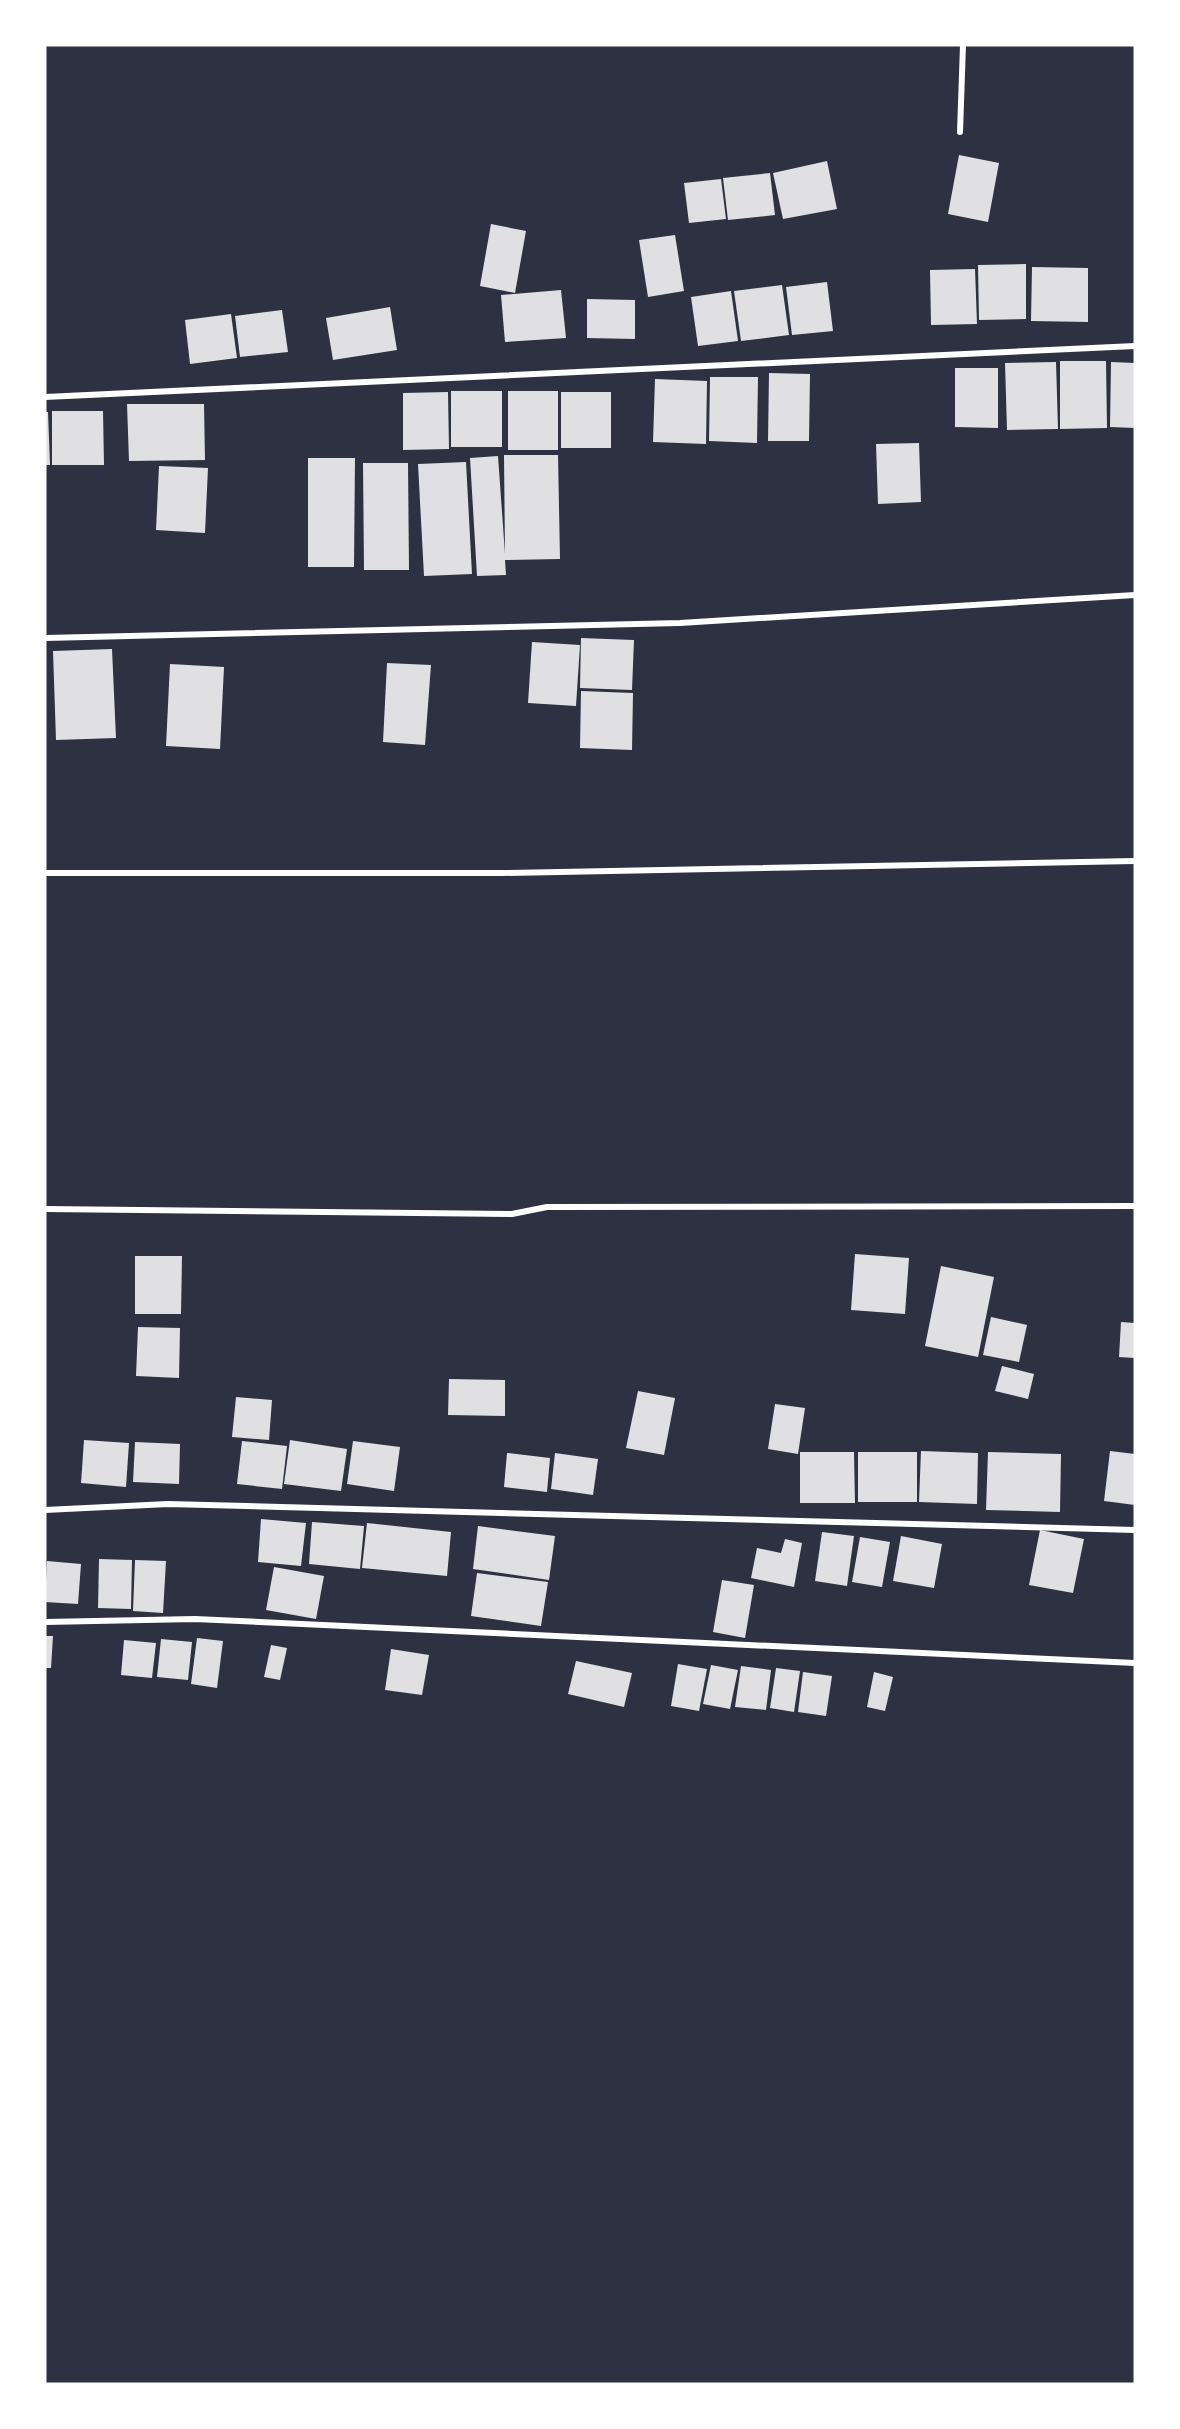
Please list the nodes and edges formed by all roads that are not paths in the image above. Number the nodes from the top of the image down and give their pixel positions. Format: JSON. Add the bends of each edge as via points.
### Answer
{"nodes":[{"id":1,"x":963,"y":45,"type":"edge"},
{"id":2,"x":960,"y":132,"type":"dead end"},
{"id":3,"x":1135,"y":346,"type":"edge"},
{"id":4,"x":45,"y":397,"type":"edge"},
{"id":5,"x":1135,"y":595,"type":"edge"},
{"id":6,"x":45,"y":638,"type":"edge"},
{"id":7,"x":1135,"y":861,"type":"edge"},
{"id":8,"x":45,"y":873,"type":"edge"},
{"id":9,"x":1135,"y":1206,"type":"edge"},
{"id":10,"x":45,"y":1209,"type":"edge"},
{"id":11,"x":45,"y":1510,"type":"edge"},
{"id":12,"x":1135,"y":1530,"type":"edge"},
{"id":13,"x":45,"y":1622,"type":"edge"},
{"id":14,"x":1135,"y":1663,"type":"edge"}],
"edges":[{"from":1,"to":2,"type":"street"},
{"from":3,"to":4,"type":"street"},
{"from":5,"to":6,"type":"street","via":[[680,623]]},
{"from":7,"to":8,"type":"street","via":[[502,873]]},
{"from":9,"to":10,"type":"street","via":[[559,1207],[512,1214]]},
{"from":11,"to":12,"type":"street","via":[[168,1503]]},
{"from":13,"to":14,"type":"street","via":[[195,1619]]}]}
